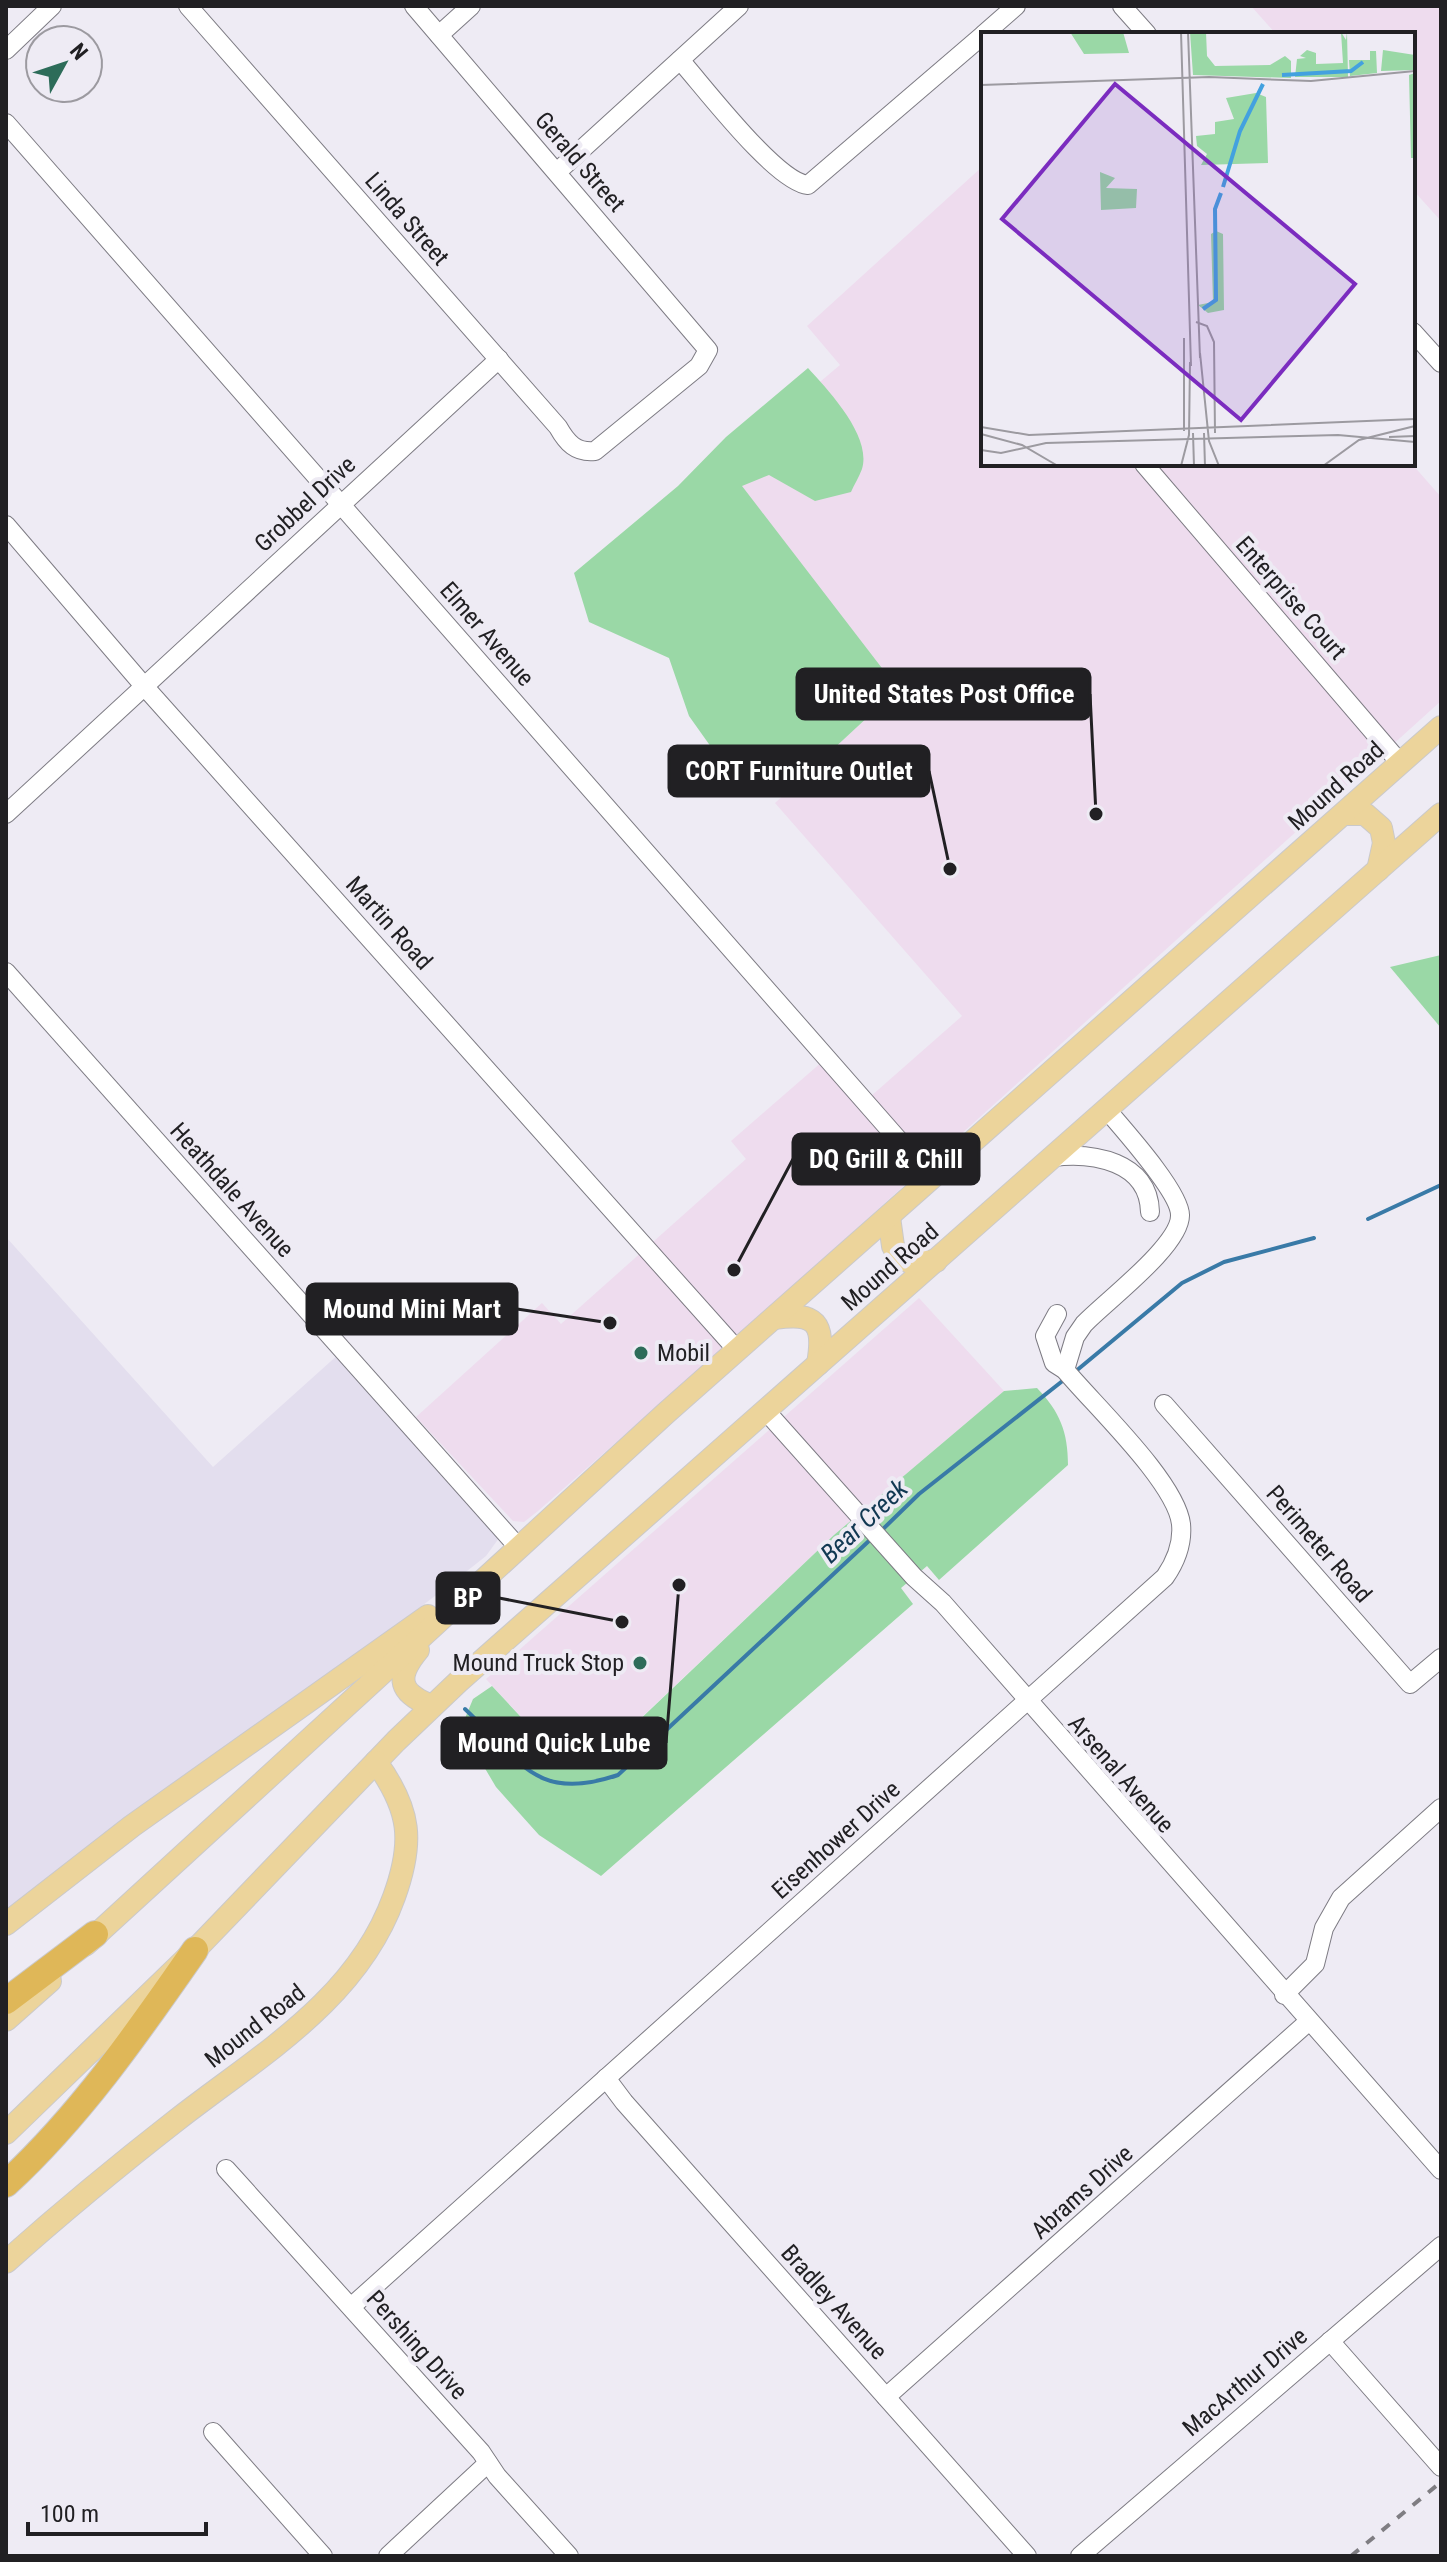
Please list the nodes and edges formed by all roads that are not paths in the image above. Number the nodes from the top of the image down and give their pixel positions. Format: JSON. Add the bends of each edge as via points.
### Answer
{"nodes":[{"id":1,"x":52,"y":6,"type":"edge"},
{"id":2,"x":188,"y":6,"type":"edge"},
{"id":3,"x":414,"y":6,"type":"edge"},
{"id":4,"x":471,"y":6,"type":"edge"},
{"id":5,"x":739,"y":6,"type":"edge"},
{"id":6,"x":1016,"y":6,"type":"edge"},
{"id":7,"x":1122,"y":6,"type":"edge"},
{"id":8,"x":985,"y":32,"type":"edge"},
{"id":9,"x":1145,"y":32,"type":"edge"},
{"id":10,"x":439,"y":35,"type":"junction"},
{"id":11,"x":981,"y":36,"type":"edge"},
{"id":12,"x":6,"y":50,"type":"edge"},
{"id":13,"x":680,"y":60,"type":"junction"},
{"id":14,"x":6,"y":123,"type":"edge"},
{"id":15,"x":557,"y":172,"type":"junction"},
{"id":16,"x":1415,"y":334,"type":"edge"},
{"id":17,"x":499,"y":359,"type":"junction"},
{"id":18,"x":1441,"y":363,"type":"edge"},
{"id":19,"x":595,"y":451,"type":"joint"},
{"id":20,"x":1146,"y":466,"type":"edge"},
{"id":21,"x":341,"y":503,"type":"junction"},
{"id":22,"x":6,"y":525,"type":"edge"},
{"id":23,"x":144,"y":686,"type":"junction"},
{"id":24,"x":1441,"y":727,"type":"edge"},
{"id":25,"x":1401,"y":764,"type":"junction"},
{"id":26,"x":6,"y":814,"type":"edge"},
{"id":27,"x":1345,"y":814,"type":"junction"},
{"id":28,"x":1441,"y":814,"type":"edge"},
{"id":29,"x":1378,"y":870,"type":"junction"},
{"id":30,"x":6,"y":972,"type":"edge"},
{"id":31,"x":1107,"y":1110,"type":"junction"},
{"id":32,"x":1053,"y":1157,"type":"junction"},
{"id":33,"x":932,"y":1178,"type":"junction"},
{"id":34,"x":1150,"y":1212,"type":"dead end"},
{"id":35,"x":889,"y":1217,"type":"junction"},
{"id":36,"x":936,"y":1261,"type":"junction"},
{"id":37,"x":1057,"y":1314,"type":"dead end"},
{"id":38,"x":775,"y":1318,"type":"junction"},
{"id":39,"x":738,"y":1351,"type":"junction"},
{"id":40,"x":818,"y":1364,"type":"junction"},
{"id":41,"x":1065,"y":1370,"type":"junction"},
{"id":42,"x":1164,"y":1404,"type":"dead end"},
{"id":43,"x":765,"y":1410,"type":"junction"},
{"id":44,"x":518,"y":1547,"type":"junction"},
{"id":45,"x":476,"y":1585,"type":"junction"},
{"id":46,"x":448,"y":1611,"type":"junction"},
{"id":47,"x":1441,"y":1658,"type":"edge"},
{"id":48,"x":1026,"y":1702,"type":"junction"},
{"id":49,"x":432,"y":1706,"type":"junction"},
{"id":50,"x":376,"y":1762,"type":"junction"},
{"id":51,"x":1441,"y":1808,"type":"edge"},
{"id":52,"x":6,"y":1924,"type":"edge"},
{"id":53,"x":95,"y":1934,"type":"junction"},
{"id":54,"x":195,"y":1950,"type":"junction"},
{"id":55,"x":1284,"y":1995,"type":"junction"},
{"id":56,"x":6,"y":2001,"type":"edge"},
{"id":57,"x":6,"y":2020,"type":"edge"},
{"id":58,"x":1308,"y":2022,"type":"junction"},
{"id":59,"x":606,"y":2078,"type":"junction"},
{"id":60,"x":6,"y":2133,"type":"edge"},
{"id":61,"x":226,"y":2169,"type":"dead end"},
{"id":62,"x":1441,"y":2170,"type":"edge"},
{"id":63,"x":6,"y":2184,"type":"edge"},
{"id":64,"x":1441,"y":2246,"type":"edge"},
{"id":65,"x":6,"y":2262,"type":"edge"},
{"id":66,"x":351,"y":2307,"type":"junction"},
{"id":67,"x":1330,"y":2341,"type":"junction"},
{"id":68,"x":886,"y":2397,"type":"junction"},
{"id":69,"x":213,"y":2432,"type":"dead end"},
{"id":70,"x":488,"y":2463,"type":"junction"},
{"id":71,"x":1441,"y":2467,"type":"edge"},
{"id":72,"x":323,"y":2556,"type":"edge"},
{"id":73,"x":388,"y":2556,"type":"edge"},
{"id":74,"x":569,"y":2556,"type":"edge"},
{"id":75,"x":1027,"y":2556,"type":"edge"},
{"id":76,"x":1080,"y":2556,"type":"edge"}],
"edges":[{"from":1,"to":12,"type":"street"},
{"from":2,"to":17,"type":"street","name":"Linda Street"},
{"from":3,"to":10,"type":"street","name":"Gerald Street"},
{"from":4,"to":10,"type":"street"},
{"from":5,"to":13,"type":"street"},
{"from":6,"to":8,"type":"street"},
{"from":7,"to":9,"type":"street"},
{"from":10,"to":15,"type":"street","name":"Gerald Street"},
{"from":11,"to":13,"type":"street","via":[[808,185],[793,181],[766,157]]},
{"from":13,"to":15,"type":"street"},
{"from":14,"to":21,"type":"street","name":"Elmer Avenue"},
{"from":15,"to":19,"type":"street","name":"Gerald Street","via":[[708,350],[699,366]]},
{"from":16,"to":18,"type":"street"},
{"from":17,"to":19,"type":"street","name":"Linda Street","via":[[566,440],[576,449]]},
{"from":17,"to":21,"type":"street","name":"Grobbel Drive"},
{"from":20,"to":25,"type":"street","name":"Enterprise Court"},
{"from":21,"to":23,"type":"street","name":"Grobbel Drive"},
{"from":21,"to":33,"type":"street","name":"Elmer Avenue"},
{"from":22,"to":23,"type":"street","name":"Martin Road"},
{"from":23,"to":26,"type":"street","name":"Grobbel Drive"},
{"from":23,"to":39,"type":"street","name":"Martin Road"},
{"from":24,"to":25,"type":"main road","name":"Mound Road"},
{"from":25,"to":27,"type":"main road","name":"Mound Road"},
{"from":27,"to":29,"type":"main road","via":[[1365,814],[1381,828],[1384,843]]},
{"from":27,"to":33,"type":"main road","name":"Mound Road"},
{"from":28,"to":29,"type":"main road","name":"Mound Road"},
{"from":29,"to":31,"type":"main road","name":"Mound Road"},
{"from":30,"to":44,"type":"street","name":"Heathdale Avenue"},
{"from":31,"to":32,"type":"main road","name":"Mound Road"},
{"from":31,"to":41,"type":"street","via":[[1171,1190],[1179,1222],[1167,1243],[1084,1324]]},
{"from":32,"to":34,"type":"street","via":[[1081,1154],[1108,1159],[1143,1185]]},
{"from":32,"to":36,"type":"main road","name":"Mound Road"},
{"from":33,"to":35,"type":"main road","name":"Mound Road"},
{"from":35,"to":36,"type":"main road","via":[[899,1257],[912,1263]]},
{"from":35,"to":38,"type":"main road","name":"Mound Road"},
{"from":36,"to":40,"type":"main road","name":"Mound Road"},
{"from":37,"to":41,"type":"street","name":"Eisenhower Drive","via":[[1047,1329],[1046,1345],[1054,1363]]},
{"from":38,"to":39,"type":"main road","name":"Mound Road"},
{"from":38,"to":40,"type":"main road","via":[[799,1315],[815,1323],[821,1333]]},
{"from":39,"to":44,"type":"main road","name":"Mound Road"},
{"from":40,"to":43,"type":"main road","name":"Mound Road"},
{"from":41,"to":48,"type":"street","name":"Eisenhower Drive","via":[[1171,1497],[1181,1522],[1180,1549],[1157,1587]]},
{"from":42,"to":47,"type":"street","name":"Perimeter Road","via":[[1410,1684]]},
{"from":43,"to":48,"type":"street","name":"Arsenal Avenue","via":[[943,1603]]},
{"from":43,"to":49,"type":"main road","name":"Mound Road"},
{"from":44,"to":45,"type":"main road","name":"Mound Road"},
{"from":45,"to":46,"type":"main road","name":"Mound Road"},
{"from":45,"to":52,"type":"main road","name":"Mound Road","via":[[387,1642],[53,1884]]},
{"from":46,"to":49,"type":"main road","via":[[406,1663],[402,1679],[414,1699]]},
{"from":46,"to":53,"type":"main road","name":"Mound Road"},
{"from":48,"to":55,"type":"street","name":"Arsenal Avenue"},
{"from":48,"to":59,"type":"street","name":"Eisenhower Drive"},
{"from":49,"to":50,"type":"main road","name":"Mound Road"},
{"from":50,"to":54,"type":"main road","name":"Mound Road"},
{"from":50,"to":65,"type":"main road","name":"Mound Road","via":[[402,1804],[407,1842],[389,1912],[360,1964],[315,2013],[89,2189]]},
{"from":51,"to":55,"type":"street","via":[[1341,1898],[1324,1928],[1315,1964]]},
{"from":53,"to":56,"type":"highway"},
{"from":53,"to":57,"type":"main road","name":"Mound Road"},
{"from":54,"to":60,"type":"main road","name":"Mound Road"},
{"from":54,"to":63,"type":"highway","via":[[92,2092]]},
{"from":55,"to":58,"type":"street","name":"Arsenal Avenue"},
{"from":58,"to":62,"type":"street","name":"Arsenal Avenue"},
{"from":58,"to":68,"type":"street","name":"Abrams Drive"},
{"from":59,"to":66,"type":"street","name":"Eisenhower Drive"},
{"from":59,"to":68,"type":"street","name":"Bradley Avenue"},
{"from":61,"to":66,"type":"street","name":"Pershing Drive"},
{"from":64,"to":67,"type":"street","name":"MacArthur Drive"},
{"from":66,"to":70,"type":"street","name":"Pershing Drive"},
{"from":67,"to":71,"type":"street"},
{"from":67,"to":76,"type":"street","name":"MacArthur Drive"},
{"from":68,"to":75,"type":"street","name":"Bradley Avenue"},
{"from":69,"to":72,"type":"street"},
{"from":70,"to":73,"type":"street"},
{"from":70,"to":74,"type":"street","name":"Pershing Drive"}]}
